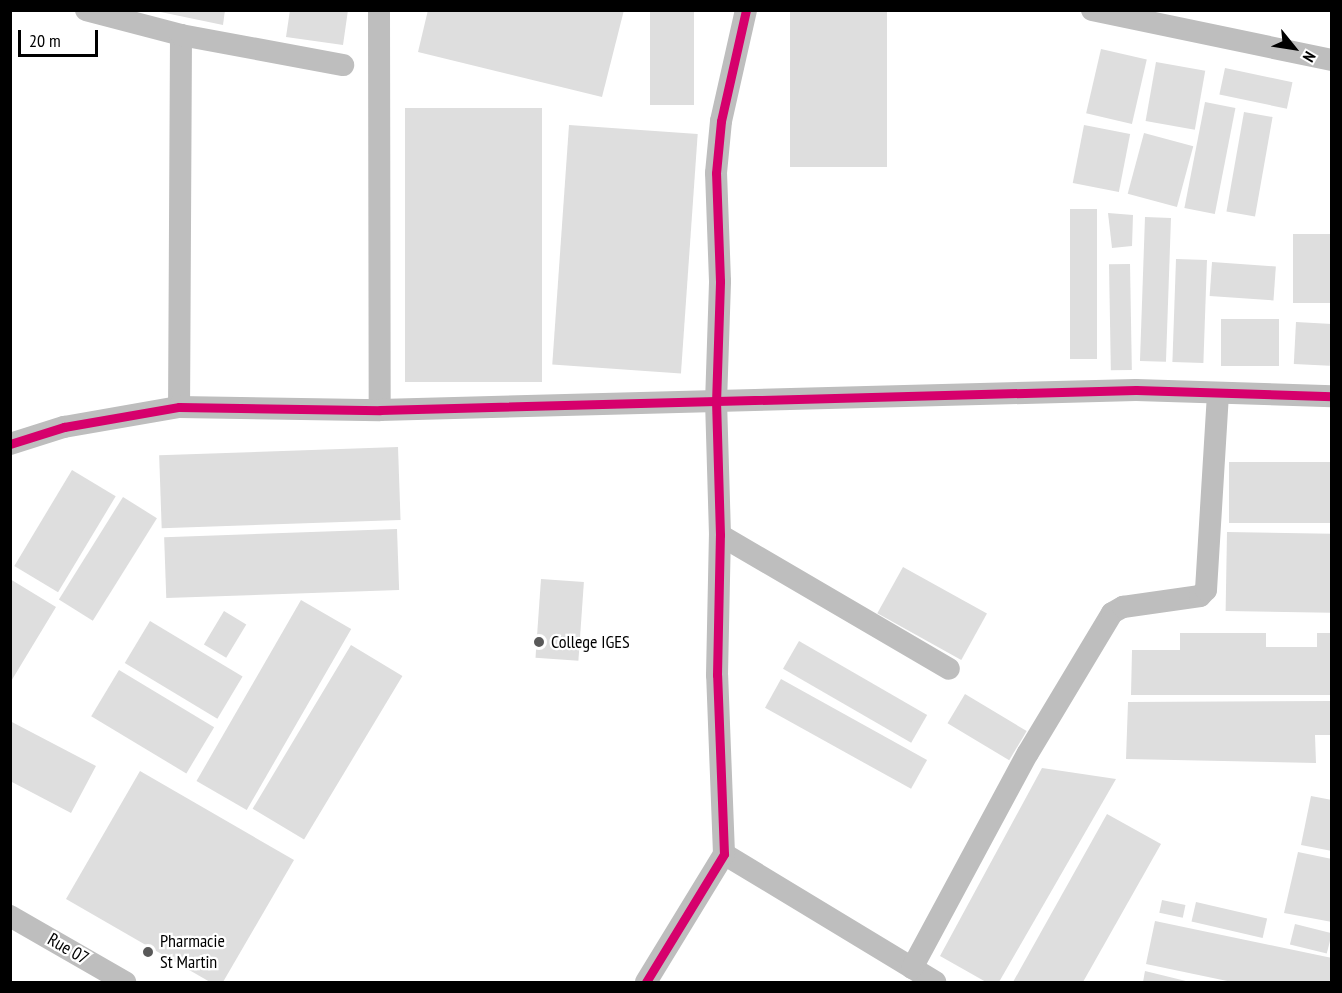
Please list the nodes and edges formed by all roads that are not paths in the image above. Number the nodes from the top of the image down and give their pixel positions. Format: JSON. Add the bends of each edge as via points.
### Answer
{"nodes":[{"id":1,"x":86,"y":10,"type":"edge"},
{"id":2,"x":379,"y":10,"type":"edge"},
{"id":3,"x":746,"y":10,"type":"edge"},
{"id":4,"x":1092,"y":10,"type":"edge"},
{"id":5,"x":181,"y":35,"type":"junction"},
{"id":6,"x":1332,"y":60,"type":"edge"},
{"id":7,"x":343,"y":65,"type":"dead end"},
{"id":8,"x":1218,"y":393,"type":"junction"},
{"id":9,"x":1332,"y":396,"type":"edge"},
{"id":10,"x":716,"y":403,"type":"junction"},
{"id":11,"x":179,"y":407,"type":"junction"},
{"id":12,"x":380,"y":410,"type":"junction"},
{"id":13,"x":10,"y":444,"type":"edge"},
{"id":14,"x":720,"y":535,"type":"junction"},
{"id":15,"x":949,"y":669,"type":"dead end"},
{"id":16,"x":724,"y":854,"type":"junction"},
{"id":17,"x":10,"y":916,"type":"edge"},
{"id":18,"x":912,"y":968,"type":"junction"},
{"id":19,"x":125,"y":982,"type":"edge"},
{"id":20,"x":646,"y":982,"type":"edge"},
{"id":21,"x":935,"y":982,"type":"edge"}],
"edges":[{"from":1,"to":5,"type":"street"},
{"from":2,"to":12,"type":"street"},
{"from":3,"to":10,"type":"street","via":[[721,122],[716,173],[720,281]]},
{"from":4,"to":6,"type":"street"},
{"from":5,"to":7,"type":"street"},
{"from":5,"to":11,"type":"street"},
{"from":8,"to":9,"type":"street"},
{"from":8,"to":10,"type":"street","via":[[1136,390],[916,394]]},
{"from":8,"to":18,"type":"street","via":[[1206,590],[1200,596],[1122,607],[1112,613],[1028,753]]},
{"from":10,"to":12,"type":"street"},
{"from":10,"to":14,"type":"street"},
{"from":11,"to":12,"type":"street"},
{"from":11,"to":13,"type":"street","via":[[64,427]]},
{"from":14,"to":15,"type":"street"},
{"from":14,"to":16,"type":"street","via":[[717,675]]},
{"from":16,"to":18,"type":"street"},
{"from":16,"to":20,"type":"street"},
{"from":17,"to":19,"type":"street","name":"Rue 07"},
{"from":18,"to":21,"type":"street"}]}
